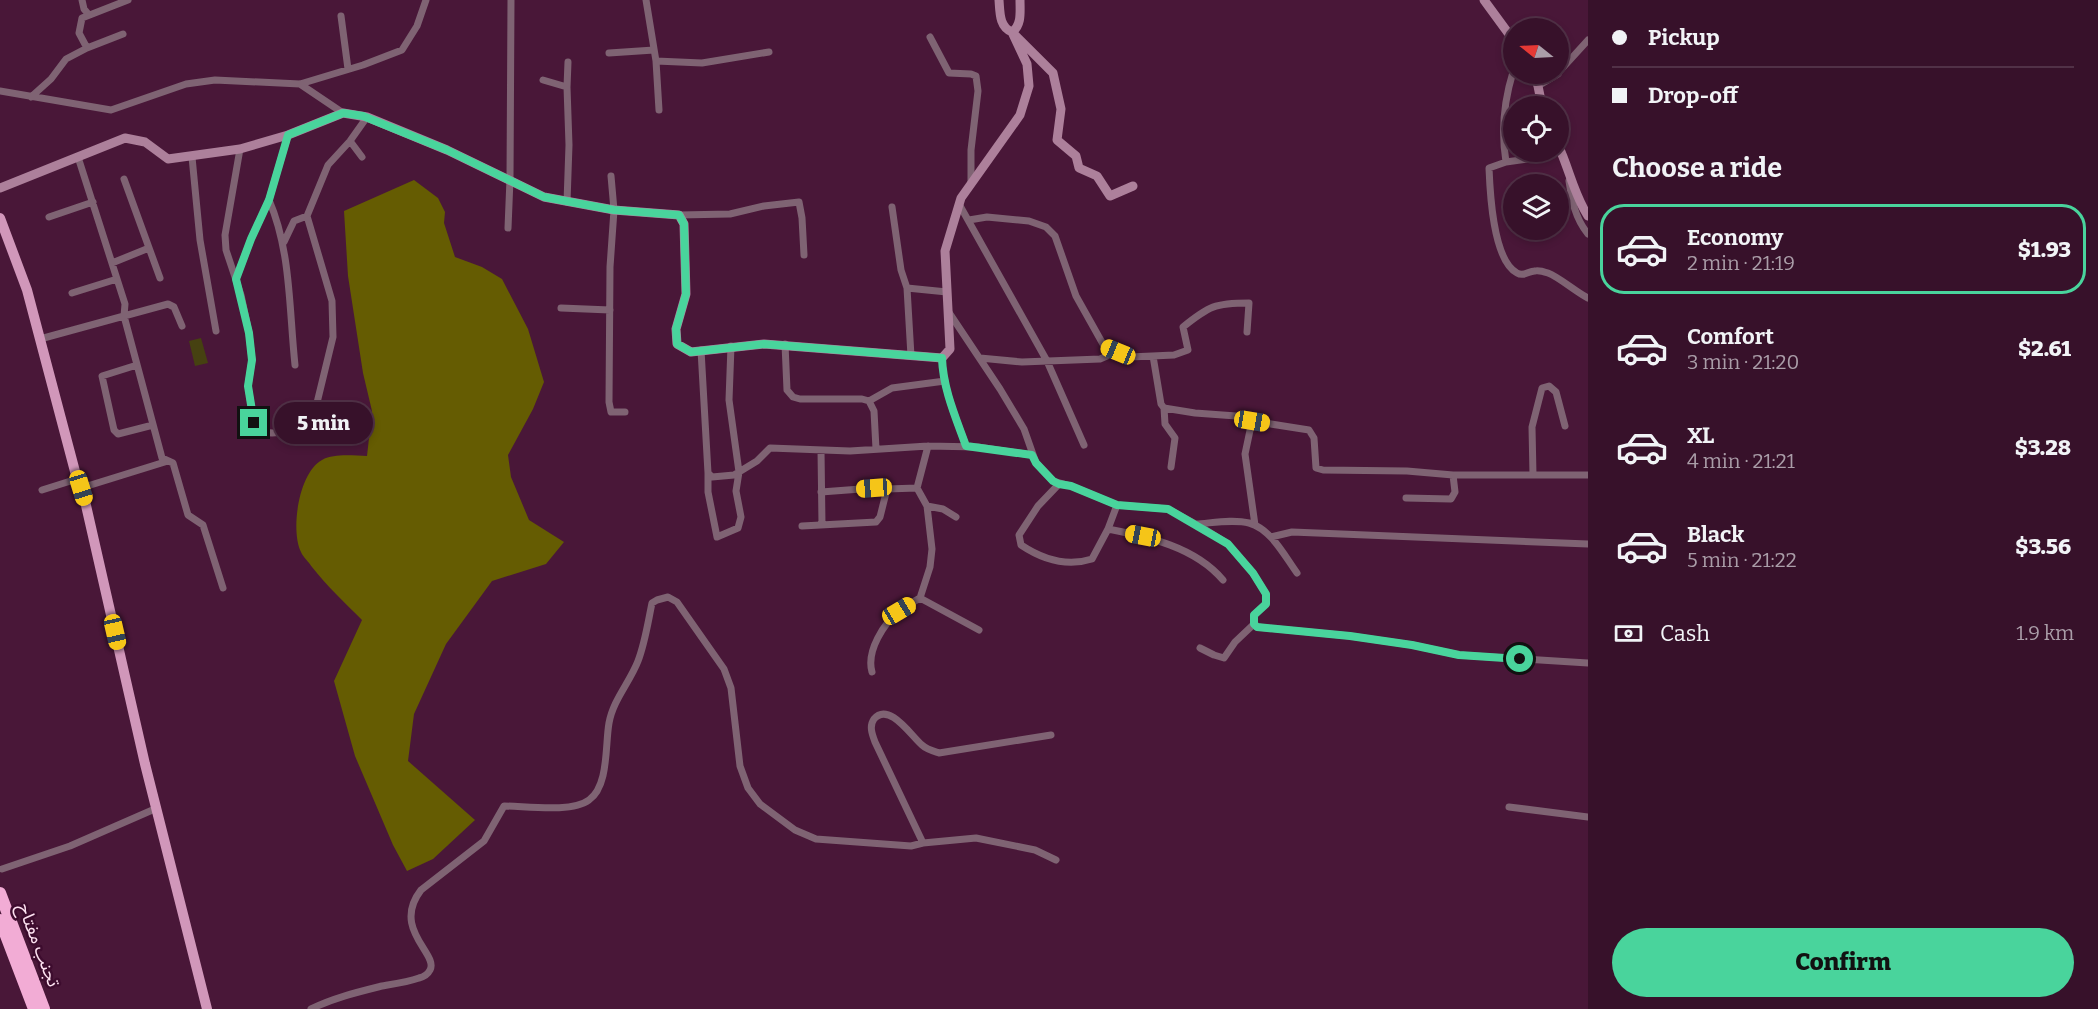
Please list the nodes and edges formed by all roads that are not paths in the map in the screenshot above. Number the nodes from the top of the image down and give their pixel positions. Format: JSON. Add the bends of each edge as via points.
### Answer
{"nodes":[{"id":1,"x":82,"y":0,"type":"edge"},
{"id":2,"x":128,"y":0,"type":"edge"},
{"id":3,"x":426,"y":0,"type":"edge"},
{"id":4,"x":511,"y":0,"type":"edge"},
{"id":5,"x":646,"y":0,"type":"edge"},
{"id":6,"x":999,"y":0,"type":"edge"},
{"id":7,"x":1020,"y":0,"type":"edge"},
{"id":8,"x":1484,"y":0,"type":"edge"},
{"id":9,"x":89,"y":15,"type":"junction"},
{"id":10,"x":341,"y":16,"type":"dead end"},
{"id":11,"x":1503,"y":26,"type":"edge"},
{"id":12,"x":1012,"y":32,"type":"junction"},
{"id":13,"x":123,"y":34,"type":"dead end"},
{"id":14,"x":930,"y":37,"type":"dead end"},
{"id":15,"x":1588,"y":40,"type":"edge"},
{"id":16,"x":87,"y":48,"type":"junction"},
{"id":17,"x":654,"y":50,"type":"junction"},
{"id":18,"x":609,"y":52,"type":"dead end"},
{"id":19,"x":769,"y":52,"type":"dead end"},
{"id":20,"x":656,"y":61,"type":"junction"},
{"id":21,"x":1569,"y":61,"type":"edge"},
{"id":22,"x":568,"y":62,"type":"dead end"},
{"id":23,"x":348,"y":69,"type":"junction"},
{"id":24,"x":543,"y":80,"type":"dead end"},
{"id":25,"x":300,"y":84,"type":"junction"},
{"id":26,"x":1541,"y":84,"type":"edge"},
{"id":27,"x":1538,"y":86,"type":"joint"},
{"id":28,"x":567,"y":87,"type":"junction"},
{"id":29,"x":0,"y":91,"type":"edge"},
{"id":30,"x":1540,"y":96,"type":"edge"},
{"id":31,"x":31,"y":97,"type":"junction"},
{"id":32,"x":659,"y":110,"type":"dead end"},
{"id":33,"x":343,"y":113,"type":"junction"},
{"id":34,"x":367,"y":117,"type":"junction"},
{"id":35,"x":288,"y":135,"type":"junction"},
{"id":36,"x":350,"y":141,"type":"junction"},
{"id":37,"x":240,"y":149,"type":"junction"},
{"id":38,"x":78,"y":157,"type":"junction"},
{"id":39,"x":192,"y":157,"type":"junction"},
{"id":40,"x":362,"y":157,"type":"dead end"},
{"id":41,"x":1506,"y":162,"type":"edge"},
{"id":42,"x":1567,"y":163,"type":"joint"},
{"id":43,"x":611,"y":176,"type":"dead end"},
{"id":44,"x":124,"y":179,"type":"dead end"},
{"id":45,"x":510,"y":179,"type":"junction"},
{"id":46,"x":971,"y":182,"type":"junction"},
{"id":47,"x":1133,"y":186,"type":"dead end"},
{"id":48,"x":0,"y":188,"type":"edge"},
{"id":49,"x":269,"y":200,"type":"junction"},
{"id":50,"x":93,"y":202,"type":"junction"},
{"id":51,"x":567,"y":202,"type":"junction"},
{"id":52,"x":959,"y":204,"type":"junction"},
{"id":53,"x":892,"y":207,"type":"dead end"},
{"id":54,"x":614,"y":210,"type":"junction"},
{"id":55,"x":679,"y":215,"type":"junction"},
{"id":56,"x":307,"y":216,"type":"junction"},
{"id":57,"x":1588,"y":216,"type":"edge"},
{"id":58,"x":49,"y":217,"type":"dead end"},
{"id":59,"x":0,"y":218,"type":"edge"},
{"id":60,"x":969,"y":220,"type":"junction"},
{"id":61,"x":508,"y":228,"type":"dead end"},
{"id":62,"x":1588,"y":234,"type":"edge"},
{"id":63,"x":284,"y":242,"type":"junction"},
{"id":64,"x":149,"y":248,"type":"junction"},
{"id":65,"x":804,"y":255,"type":"dead end"},
{"id":66,"x":112,"y":262,"type":"junction"},
{"id":67,"x":160,"y":278,"type":"dead end"},
{"id":68,"x":117,"y":279,"type":"junction"},
{"id":69,"x":236,"y":279,"type":"junction"},
{"id":70,"x":907,"y":288,"type":"junction"},
{"id":71,"x":947,"y":292,"type":"junction"},
{"id":72,"x":72,"y":293,"type":"dead end"},
{"id":73,"x":1588,"y":298,"type":"edge"},
{"id":74,"x":561,"y":308,"type":"dead end"},
{"id":75,"x":610,"y":310,"type":"junction"},
{"id":76,"x":948,"y":310,"type":"junction"},
{"id":77,"x":124,"y":316,"type":"junction"},
{"id":78,"x":182,"y":326,"type":"dead end"},
{"id":79,"x":216,"y":331,"type":"dead end"},
{"id":80,"x":1247,"y":332,"type":"dead end"},
{"id":81,"x":40,"y":339,"type":"junction"},
{"id":82,"x":785,"y":344,"type":"junction"},
{"id":83,"x":731,"y":346,"type":"junction"},
{"id":84,"x":1106,"y":347,"type":"junction"},
{"id":85,"x":701,"y":350,"type":"junction"},
{"id":86,"x":912,"y":356,"type":"junction"},
{"id":87,"x":1153,"y":356,"type":"junction"},
{"id":88,"x":942,"y":358,"type":"junction"},
{"id":89,"x":980,"y":358,"type":"junction"},
{"id":90,"x":1047,"y":361,"type":"junction"},
{"id":91,"x":137,"y":365,"type":"junction"},
{"id":92,"x":295,"y":365,"type":"dead end"},
{"id":93,"x":945,"y":381,"type":"junction"},
{"id":94,"x":869,"y":401,"type":"junction"},
{"id":95,"x":1164,"y":408,"type":"junction"},
{"id":96,"x":625,"y":412,"type":"dead end"},
{"id":97,"x":1252,"y":421,"type":"junction"},
{"id":98,"x":153,"y":425,"type":"junction"},
{"id":99,"x":1565,"y":426,"type":"dead end"},
{"id":100,"x":1084,"y":445,"type":"dead end"},
{"id":101,"x":928,"y":446,"type":"junction"},
{"id":102,"x":966,"y":446,"type":"junction"},
{"id":103,"x":876,"y":449,"type":"junction"},
{"id":104,"x":821,"y":450,"type":"junction"},
{"id":105,"x":1032,"y":455,"type":"junction"},
{"id":106,"x":168,"y":461,"type":"junction"},
{"id":107,"x":1171,"y":467,"type":"dead end"},
{"id":108,"x":708,"y":472,"type":"junction"},
{"id":109,"x":739,"y":472,"type":"junction"},
{"id":110,"x":1454,"y":475,"type":"junction"},
{"id":111,"x":1533,"y":475,"type":"junction"},
{"id":112,"x":1588,"y":476,"type":"edge"},
{"id":113,"x":79,"y":484,"type":"junction"},
{"id":114,"x":1059,"y":484,"type":"junction"},
{"id":115,"x":918,"y":488,"type":"junction"},
{"id":116,"x":888,"y":489,"type":"junction"},
{"id":117,"x":42,"y":490,"type":"dead end"},
{"id":118,"x":821,"y":492,"type":"junction"},
{"id":119,"x":1406,"y":498,"type":"dead end"},
{"id":120,"x":1117,"y":505,"type":"junction"},
{"id":121,"x":927,"y":506,"type":"junction"},
{"id":122,"x":956,"y":517,"type":"dead end"},
{"id":123,"x":1193,"y":524,"type":"junction"},
{"id":124,"x":822,"y":525,"type":"junction"},
{"id":125,"x":1255,"y":525,"type":"junction"},
{"id":126,"x":802,"y":526,"type":"dead end"},
{"id":127,"x":1108,"y":529,"type":"junction"},
{"id":128,"x":1271,"y":537,"type":"junction"},
{"id":129,"x":1588,"y":544,"type":"edge"},
{"id":130,"x":1297,"y":573,"type":"dead end"},
{"id":131,"x":1224,"y":580,"type":"dead end"},
{"id":132,"x":223,"y":588,"type":"dead end"},
{"id":133,"x":920,"y":598,"type":"junction"},
{"id":134,"x":1254,"y":624,"type":"junction"},
{"id":135,"x":979,"y":630,"type":"dead end"},
{"id":136,"x":1200,"y":648,"type":"dead end"},
{"id":137,"x":1588,"y":663,"type":"edge"},
{"id":138,"x":872,"y":672,"type":"dead end"},
{"id":139,"x":1051,"y":735,"type":"dead end"},
{"id":140,"x":1509,"y":807,"type":"dead end"},
{"id":141,"x":156,"y":808,"type":"junction"},
{"id":142,"x":1588,"y":817,"type":"edge"},
{"id":143,"x":923,"y":843,"type":"junction"},
{"id":144,"x":1056,"y":860,"type":"dead end"},
{"id":145,"x":2,"y":869,"type":"dead end"},
{"id":146,"x":0,"y":893,"type":"edge"},
{"id":147,"x":0,"y":920,"type":"edge"},
{"id":148,"x":34,"y":1009,"type":"edge"},
{"id":149,"x":44,"y":1009,"type":"edge"},
{"id":150,"x":207,"y":1009,"type":"edge"},
{"id":151,"x":311,"y":1009,"type":"edge"}],
"edges":[{"from":1,"to":9,"type":"street"},
{"from":2,"to":9,"type":"street"},
{"from":3,"to":23,"type":"street","via":[[417,26],[402,50]]},
{"from":4,"to":45,"type":"street"},
{"from":5,"to":17,"type":"street"},
{"from":6,"to":12,"type":"street","via":[[1002,24]]},
{"from":7,"to":12,"type":"street","via":[[1019,22]]},
{"from":8,"to":11,"type":"street"},
{"from":9,"to":16,"type":"street","via":[[82,18],[79,33]]},
{"from":10,"to":23,"type":"street"},
{"from":12,"to":46,"type":"street","via":[[1027,64],[1029,86],[1020,115]]},
{"from":12,"to":47,"type":"street","via":[[1053,73],[1061,109],[1057,140],[1076,156],[1079,168],[1097,176],[1110,196]]},
{"from":13,"to":16,"type":"street"},
{"from":14,"to":46,"type":"street","via":[[949,73],[976,76]]},
{"from":15,"to":21,"type":"street"},
{"from":16,"to":31,"type":"street","via":[[66,59]]},
{"from":17,"to":18,"type":"street"},
{"from":17,"to":20,"type":"street"},
{"from":19,"to":20,"type":"street","via":[[702,63]]},
{"from":20,"to":32,"type":"street"},
{"from":22,"to":28,"type":"street"},
{"from":23,"to":25,"type":"street"},
{"from":24,"to":28,"type":"street"},
{"from":25,"to":31,"type":"street","via":[[196,82],[111,110]]},
{"from":25,"to":33,"type":"street"},
{"from":26,"to":27,"type":"street"},
{"from":27,"to":30,"type":"street"},
{"from":28,"to":51,"type":"street"},
{"from":29,"to":31,"type":"street"},
{"from":33,"to":34,"type":"street"},
{"from":33,"to":35,"type":"street"},
{"from":34,"to":36,"type":"street"},
{"from":34,"to":45,"type":"street"},
{"from":35,"to":37,"type":"street"},
{"from":35,"to":49,"type":"street"},
{"from":36,"to":40,"type":"street"},
{"from":36,"to":56,"type":"street","via":[[328,165]]},
{"from":37,"to":39,"type":"street"},
{"from":37,"to":69,"type":"street","via":[[225,235]]},
{"from":38,"to":39,"type":"street","via":[[125,138],[145,142],[168,159]]},
{"from":38,"to":48,"type":"street"},
{"from":38,"to":50,"type":"street"},
{"from":39,"to":79,"type":"street","via":[[200,240]]},
{"from":41,"to":73,"type":"street","via":[[1490,168],[1490,191],[1500,248],[1507,264],[1522,275],[1534,270],[1550,274]]},
{"from":42,"to":57,"type":"street","via":[[1580,204]]},
{"from":42,"to":62,"type":"street","via":[[1572,205]]},
{"from":43,"to":54,"type":"street"},
{"from":44,"to":64,"type":"street"},
{"from":45,"to":51,"type":"street","via":[[544,197]]},
{"from":45,"to":61,"type":"street"},
{"from":46,"to":52,"type":"street"},
{"from":49,"to":63,"type":"street"},
{"from":49,"to":69,"type":"street"},
{"from":50,"to":58,"type":"street"},
{"from":50,"to":66,"type":"street"},
{"from":51,"to":54,"type":"street"},
{"from":52,"to":60,"type":"street"},
{"from":52,"to":71,"type":"street","via":[[945,251]]},
{"from":53,"to":70,"type":"street"},
{"from":54,"to":55,"type":"street"},
{"from":54,"to":75,"type":"street"},
{"from":55,"to":65,"type":"street","via":[[730,214],[799,202]]},
{"from":55,"to":85,"type":"street","via":[[684,224],[686,294],[676,329],[677,344],[691,352]]},
{"from":56,"to":63,"type":"street","via":[[294,221]]},
{"from":56,"to":69,"type":"street","via":[[332,301],[333,337],[310,421],[273,433],[256,427],[248,386],[252,360],[249,333]]},
{"from":59,"to":81,"type":"main road","via":[[27,290]]},
{"from":60,"to":84,"type":"street","via":[[987,217],[1029,221],[1046,227],[1055,237],[1076,296]]},
{"from":60,"to":90,"type":"street"},
{"from":63,"to":92,"type":"street"},
{"from":64,"to":66,"type":"street"},
{"from":64,"to":67,"type":"street"},
{"from":66,"to":68,"type":"street"},
{"from":68,"to":72,"type":"street"},
{"from":68,"to":77,"type":"street","via":[[125,304]]},
{"from":70,"to":71,"type":"street"},
{"from":70,"to":86,"type":"street"},
{"from":71,"to":76,"type":"street"},
{"from":74,"to":75,"type":"street"},
{"from":75,"to":96,"type":"street","via":[[609,402],[611,412]]},
{"from":76,"to":88,"type":"street","via":[[950,349]]},
{"from":76,"to":89,"type":"street"},
{"from":77,"to":78,"type":"street","via":[[168,304],[174,307]]},
{"from":77,"to":81,"type":"street"},
{"from":77,"to":91,"type":"street"},
{"from":80,"to":87,"type":"street","via":[[1249,303],[1222,303],[1202,311],[1183,327],[1188,350]]},
{"from":81,"to":113,"type":"main road"},
{"from":82,"to":83,"type":"street"},
{"from":82,"to":86,"type":"street"},
{"from":82,"to":94,"type":"street","via":[[787,390],[793,397]]},
{"from":83,"to":85,"type":"street"},
{"from":83,"to":109,"type":"street","via":[[729,400]]},
{"from":84,"to":87,"type":"street","via":[[1130,357]]},
{"from":84,"to":90,"type":"street","via":[[1107,356],[1100,359]]},
{"from":85,"to":108,"type":"street"},
{"from":86,"to":88,"type":"street"},
{"from":87,"to":95,"type":"street"},
{"from":88,"to":93,"type":"street"},
{"from":89,"to":90,"type":"street"},
{"from":89,"to":105,"type":"street","via":[[1024,429]]},
{"from":90,"to":100,"type":"street"},
{"from":91,"to":98,"type":"street"},
{"from":91,"to":98,"type":"street","via":[[102,376],[114,430],[118,434]]},
{"from":93,"to":94,"type":"street","via":[[892,388]]},
{"from":93,"to":102,"type":"street"},
{"from":94,"to":103,"type":"street","via":[[874,411]]},
{"from":95,"to":97,"type":"street","via":[[1250,417]]},
{"from":95,"to":107,"type":"street","via":[[1165,424],[1175,438]]},
{"from":97,"to":110,"type":"street","via":[[1309,430],[1314,438],[1316,468],[1323,470]]},
{"from":97,"to":125,"type":"street","via":[[1245,454]]},
{"from":98,"to":106,"type":"street","via":[[162,458]]},
{"from":99,"to":111,"type":"street","via":[[1556,392],[1549,386],[1542,388],[1532,428]]},
{"from":101,"to":102,"type":"street"},
{"from":101,"to":103,"type":"street"},
{"from":101,"to":115,"type":"street"},
{"from":102,"to":105,"type":"street"},
{"from":103,"to":104,"type":"street"},
{"from":104,"to":109,"type":"street","via":[[770,448]]},
{"from":104,"to":118,"type":"street"},
{"from":105,"to":114,"type":"street"},
{"from":106,"to":113,"type":"street"},
{"from":106,"to":132,"type":"street","via":[[173,464],[188,515],[203,525]]},
{"from":108,"to":109,"type":"street","via":[[712,477],[723,477]]},
{"from":108,"to":109,"type":"street","via":[[717,537],[738,528]]},
{"from":110,"to":111,"type":"street"},
{"from":110,"to":119,"type":"street","via":[[1455,492],[1451,499]]},
{"from":111,"to":112,"type":"street"},
{"from":113,"to":117,"type":"street"},
{"from":113,"to":141,"type":"main road"},
{"from":114,"to":120,"type":"street"},
{"from":114,"to":127,"type":"street","via":[[1018,535],[1021,545],[1037,556],[1078,564],[1092,559]]},
{"from":115,"to":116,"type":"street"},
{"from":115,"to":121,"type":"street"},
{"from":116,"to":118,"type":"street"},
{"from":116,"to":124,"type":"street","via":[[876,522]]},
{"from":118,"to":124,"type":"street"},
{"from":120,"to":123,"type":"street","via":[[1168,509]]},
{"from":120,"to":127,"type":"street"},
{"from":121,"to":122,"type":"street"},
{"from":121,"to":133,"type":"street","via":[[932,549]]},
{"from":123,"to":125,"type":"street"},
{"from":123,"to":134,"type":"street","via":[[1228,544],[1266,594],[1266,604],[1254,615]]},
{"from":124,"to":126,"type":"street"},
{"from":125,"to":128,"type":"street"},
{"from":127,"to":131,"type":"street","via":[[1172,545],[1212,567]]},
{"from":128,"to":129,"type":"street","via":[[1292,532]]},
{"from":128,"to":130,"type":"street"},
{"from":133,"to":135,"type":"street"},
{"from":133,"to":138,"type":"street","via":[[899,611],[877,639],[871,657]]},
{"from":134,"to":136,"type":"street","via":[[1224,658]]},
{"from":134,"to":137,"type":"street","via":[[1459,655]]},
{"from":139,"to":143,"type":"street","via":[[939,753],[923,747],[896,719],[886,714],[876,717],[871,731],[875,742]]},
{"from":140,"to":142,"type":"street"},
{"from":141,"to":145,"type":"street","via":[[70,846]]},
{"from":141,"to":150,"type":"main road"},
{"from":143,"to":144,"type":"street","via":[[976,838],[1035,850]]},
{"from":143,"to":151,"type":"street","via":[[911,846],[816,839],[795,830],[760,804],[748,788],[740,766],[731,688],[724,669],[677,602],[668,597],[652,603],[638,662],[616,700],[609,720],[603,775],[595,795],[572,807],[504,806],[484,841],[414,899],[411,927],[431,960],[428,973]]},
{"from":146,"to":149,"type":"highway","name":"تجنب مفتاح"},
{"from":147,"to":148,"type":"highway","name":"تجنب مفتاح"}]}
